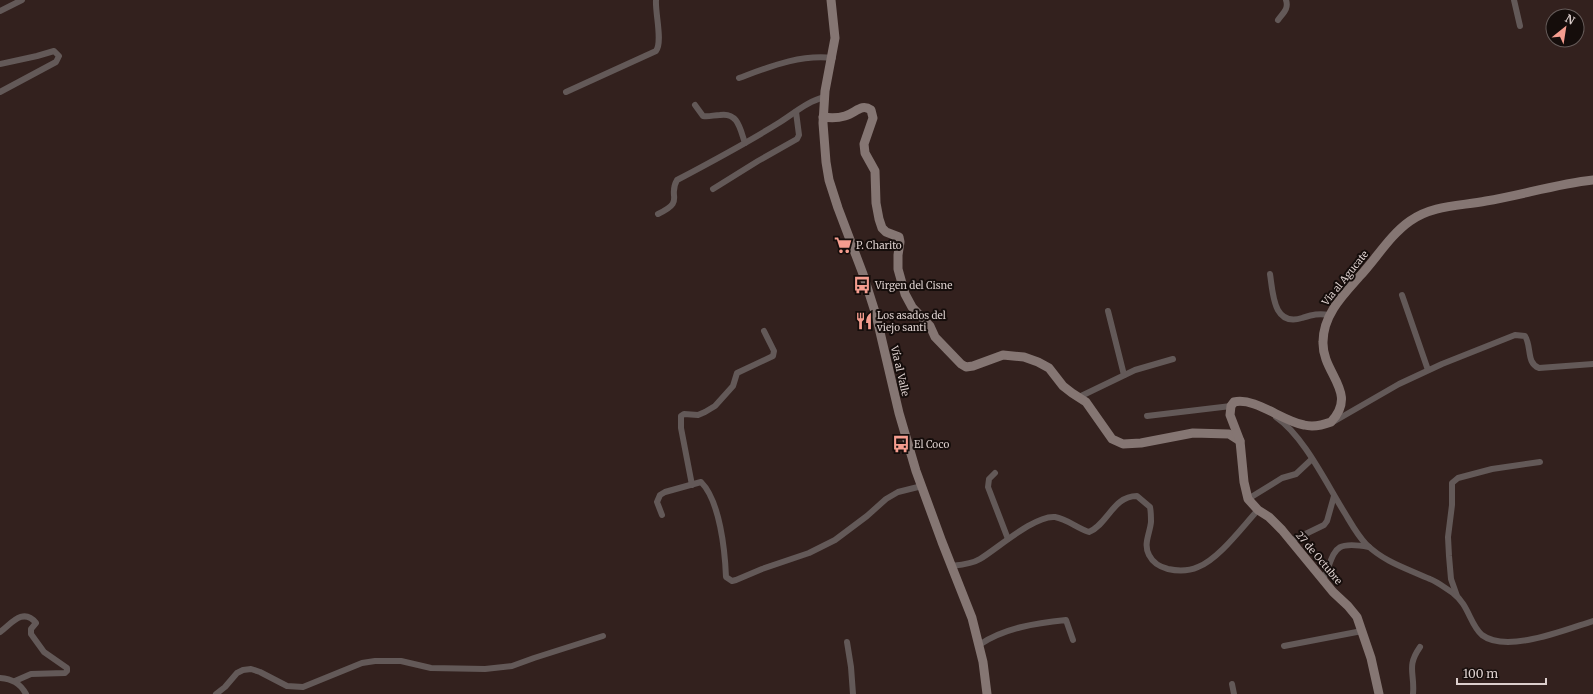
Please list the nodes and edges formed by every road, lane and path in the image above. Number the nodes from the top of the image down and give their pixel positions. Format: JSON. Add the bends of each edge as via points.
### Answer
{"nodes":[{"id":1,"x":22,"y":0,"type":"edge"},
{"id":2,"x":656,"y":0,"type":"edge"},
{"id":3,"x":831,"y":0,"type":"edge"},
{"id":4,"x":1286,"y":0,"type":"edge"},
{"id":5,"x":1514,"y":0,"type":"edge"},
{"id":6,"x":0,"y":11,"type":"edge"},
{"id":7,"x":1278,"y":20,"type":"dead end"},
{"id":8,"x":1520,"y":26,"type":"dead end"},
{"id":9,"x":833,"y":58,"type":"junction"},
{"id":10,"x":0,"y":64,"type":"edge"},
{"id":11,"x":739,"y":78,"type":"dead end"},
{"id":12,"x":0,"y":92,"type":"edge"},
{"id":13,"x":566,"y":92,"type":"dead end"},
{"id":14,"x":825,"y":98,"type":"junction"},
{"id":15,"x":695,"y":106,"type":"dead end"},
{"id":16,"x":796,"y":112,"type":"junction"},
{"id":17,"x":823,"y":117,"type":"junction"},
{"id":18,"x":745,"y":143,"type":"junction"},
{"id":19,"x":1593,"y":180,"type":"edge"},
{"id":20,"x":713,"y":189,"type":"dead end"},
{"id":21,"x":658,"y":214,"type":"dead end"},
{"id":22,"x":1270,"y":274,"type":"dead end"},
{"id":23,"x":1402,"y":295,"type":"dead end"},
{"id":24,"x":1108,"y":311,"type":"dead end"},
{"id":25,"x":1329,"y":316,"type":"junction"},
{"id":26,"x":764,"y":331,"type":"dead end"},
{"id":27,"x":1173,"y":359,"type":"dead end"},
{"id":28,"x":1593,"y":364,"type":"edge"},
{"id":29,"x":1428,"y":370,"type":"junction"},
{"id":30,"x":1124,"y":375,"type":"junction"},
{"id":31,"x":1079,"y":397,"type":"junction"},
{"id":32,"x":1231,"y":406,"type":"junction"},
{"id":33,"x":1266,"y":410,"type":"junction"},
{"id":34,"x":1147,"y":416,"type":"dead end"},
{"id":35,"x":1331,"y":422,"type":"junction"},
{"id":36,"x":1240,"y":441,"type":"junction"},
{"id":37,"x":1312,"y":459,"type":"junction"},
{"id":38,"x":1540,"y":462,"type":"dead end"},
{"id":39,"x":995,"y":473,"type":"dead end"},
{"id":40,"x":692,"y":485,"type":"junction"},
{"id":41,"x":922,"y":486,"type":"junction"},
{"id":42,"x":1334,"y":496,"type":"junction"},
{"id":43,"x":1248,"y":499,"type":"junction"},
{"id":44,"x":1258,"y":510,"type":"junction"},
{"id":45,"x":662,"y":515,"type":"dead end"},
{"id":46,"x":1008,"y":539,"type":"junction"},
{"id":47,"x":1291,"y":541,"type":"junction"},
{"id":48,"x":1369,"y":547,"type":"junction"},
{"id":49,"x":951,"y":566,"type":"junction"},
{"id":50,"x":1323,"y":580,"type":"junction"},
{"id":51,"x":1457,"y":596,"type":"junction"},
{"id":52,"x":1593,"y":621,"type":"edge"},
{"id":53,"x":1362,"y":631,"type":"junction"},
{"id":54,"x":0,"y":632,"type":"edge"},
{"id":55,"x":603,"y":636,"type":"dead end"},
{"id":56,"x":1073,"y":640,"type":"dead end"},
{"id":57,"x":847,"y":642,"type":"dead end"},
{"id":58,"x":979,"y":645,"type":"junction"},
{"id":59,"x":1284,"y":646,"type":"dead end"},
{"id":60,"x":1420,"y":647,"type":"dead end"},
{"id":61,"x":0,"y":678,"type":"edge"},
{"id":62,"x":15,"y":681,"type":"junction"},
{"id":63,"x":1232,"y":684,"type":"dead end"},
{"id":64,"x":26,"y":694,"type":"edge"},
{"id":65,"x":216,"y":694,"type":"edge"},
{"id":66,"x":853,"y":694,"type":"edge"},
{"id":67,"x":988,"y":694,"type":"edge"},
{"id":68,"x":1234,"y":694,"type":"edge"},
{"id":69,"x":1379,"y":694,"type":"edge"},
{"id":70,"x":1413,"y":694,"type":"edge"}],
"edges":[{"from":1,"to":6,"type":"street"},
{"from":2,"to":13,"type":"street","via":[[659,41],[656,51]]},
{"from":3,"to":9,"type":"street","name":"Vía al Valle","via":[[836,36]]},
{"from":4,"to":7,"type":"street","via":[[1286,11]]},
{"from":5,"to":8,"type":"street"},
{"from":9,"to":11,"type":"street","via":[[802,58],[772,65]]},
{"from":9,"to":14,"type":"street","name":"Vía al Valle"},
{"from":10,"to":12,"type":"street","via":[[54,50],[59,56],[56,62]]},
{"from":14,"to":16,"type":"street","via":[[817,99]]},
{"from":14,"to":17,"type":"street","name":"Vía al Valle"},
{"from":15,"to":18,"type":"street","via":[[703,116],[730,114],[734,117]]},
{"from":16,"to":18,"type":"street"},
{"from":16,"to":20,"type":"street","via":[[800,135],[797,140]]},
{"from":17,"to":31,"type":"street","via":[[843,117],[862,107],[871,110],[873,118],[864,144],[865,153],[875,171],[879,219],[886,232],[899,237],[898,269],[905,294],[941,344],[966,367],[1003,355],[1024,357],[1038,362],[1048,368],[1063,386]]},
{"from":17,"to":41,"type":"street","name":"Vía al Valle","via":[[829,180],[876,315],[899,413]]},
{"from":18,"to":21,"type":"street","via":[[677,180],[674,186],[673,205]]},
{"from":19,"to":25,"type":"street","name":"Via al Agucate","via":[[1423,213],[1397,231]]},
{"from":22,"to":25,"type":"street","via":[[1278,312],[1286,318],[1300,319],[1316,314]]},
{"from":23,"to":29,"type":"street"},
{"from":24,"to":30,"type":"street"},
{"from":25,"to":35,"type":"street","name":"Via al Agucate","via":[[1322,343],[1342,402],[1338,415]]},
{"from":26,"to":40,"type":"street","via":[[774,351],[773,356],[737,374],[733,386],[705,412],[681,416]]},
{"from":27,"to":30,"type":"street"},
{"from":28,"to":29,"type":"street","via":[[1540,368],[1532,362],[1528,340],[1525,336],[1515,334]]},
{"from":29,"to":35,"type":"street"},
{"from":30,"to":31,"type":"street"},
{"from":31,"to":36,"type":"street","via":[[1086,402],[1112,439],[1123,444],[1193,433],[1229,434]]},
{"from":32,"to":33,"type":"street","via":[[1234,402],[1244,402]]},
{"from":32,"to":34,"type":"street"},
{"from":32,"to":36,"type":"street","via":[[1230,415]]},
{"from":33,"to":35,"type":"street","via":[[1304,425]]},
{"from":33,"to":37,"type":"street","via":[[1296,437]]},
{"from":36,"to":43,"type":"street"},
{"from":37,"to":42,"type":"street"},
{"from":37,"to":43,"type":"street","via":[[1296,474],[1282,478]]},
{"from":38,"to":51,"type":"street","via":[[1499,468],[1458,478],[1452,482],[1448,537],[1451,579]]},
{"from":39,"to":46,"type":"street","via":[[988,487]]},
{"from":40,"to":41,"type":"street","via":[[701,482],[712,500],[723,541],[726,577],[732,581],[809,553],[835,540],[886,499],[898,492]]},
{"from":40,"to":45,"type":"street","via":[[660,495],[657,502]]},
{"from":41,"to":49,"type":"street","name":"Vía al Valle"},
{"from":42,"to":47,"type":"street","via":[[1324,525]]},
{"from":42,"to":48,"type":"street"},
{"from":43,"to":44,"type":"street","name":"27 de Octubre"},
{"from":44,"to":46,"type":"street","via":[[1210,560],[1198,567],[1185,570],[1163,568],[1148,554],[1146,543],[1151,523],[1150,507],[1137,496],[1119,502],[1100,525],[1089,532],[1053,517],[1031,524]]},
{"from":44,"to":47,"type":"street","name":"27 de Octubre"},
{"from":46,"to":49,"type":"street","via":[[979,560]]},
{"from":47,"to":50,"type":"street","name":"27 de Octubre"},
{"from":48,"to":50,"type":"street","via":[[1352,544],[1339,547],[1331,558]]},
{"from":48,"to":51,"type":"street"},
{"from":49,"to":58,"type":"street","name":"Vía al Valle","via":[[966,601]]},
{"from":50,"to":53,"type":"street","name":"27 de Octubre","via":[[1357,617]]},
{"from":51,"to":52,"type":"street","via":[[1477,629],[1491,639],[1515,642],[1553,634]]},
{"from":53,"to":59,"type":"street"},
{"from":53,"to":69,"type":"street","name":"27 de Octubre"},
{"from":54,"to":62,"type":"street","via":[[19,617],[26,616],[36,623],[31,629],[31,634],[44,652],[67,668],[65,673],[31,674]]},
{"from":55,"to":65,"type":"street","via":[[512,666],[431,668],[401,661],[375,661],[362,663],[303,687],[287,686],[260,672],[243,670]]},
{"from":56,"to":58,"type":"street","via":[[1066,620],[1005,631]]},
{"from":57,"to":66,"type":"street"},
{"from":58,"to":67,"type":"street","name":"Vía al Valle"},
{"from":60,"to":70,"type":"street","via":[[1411,666]]},
{"from":61,"to":62,"type":"street"},
{"from":62,"to":64,"type":"street"},
{"from":63,"to":68,"type":"street"}]}
